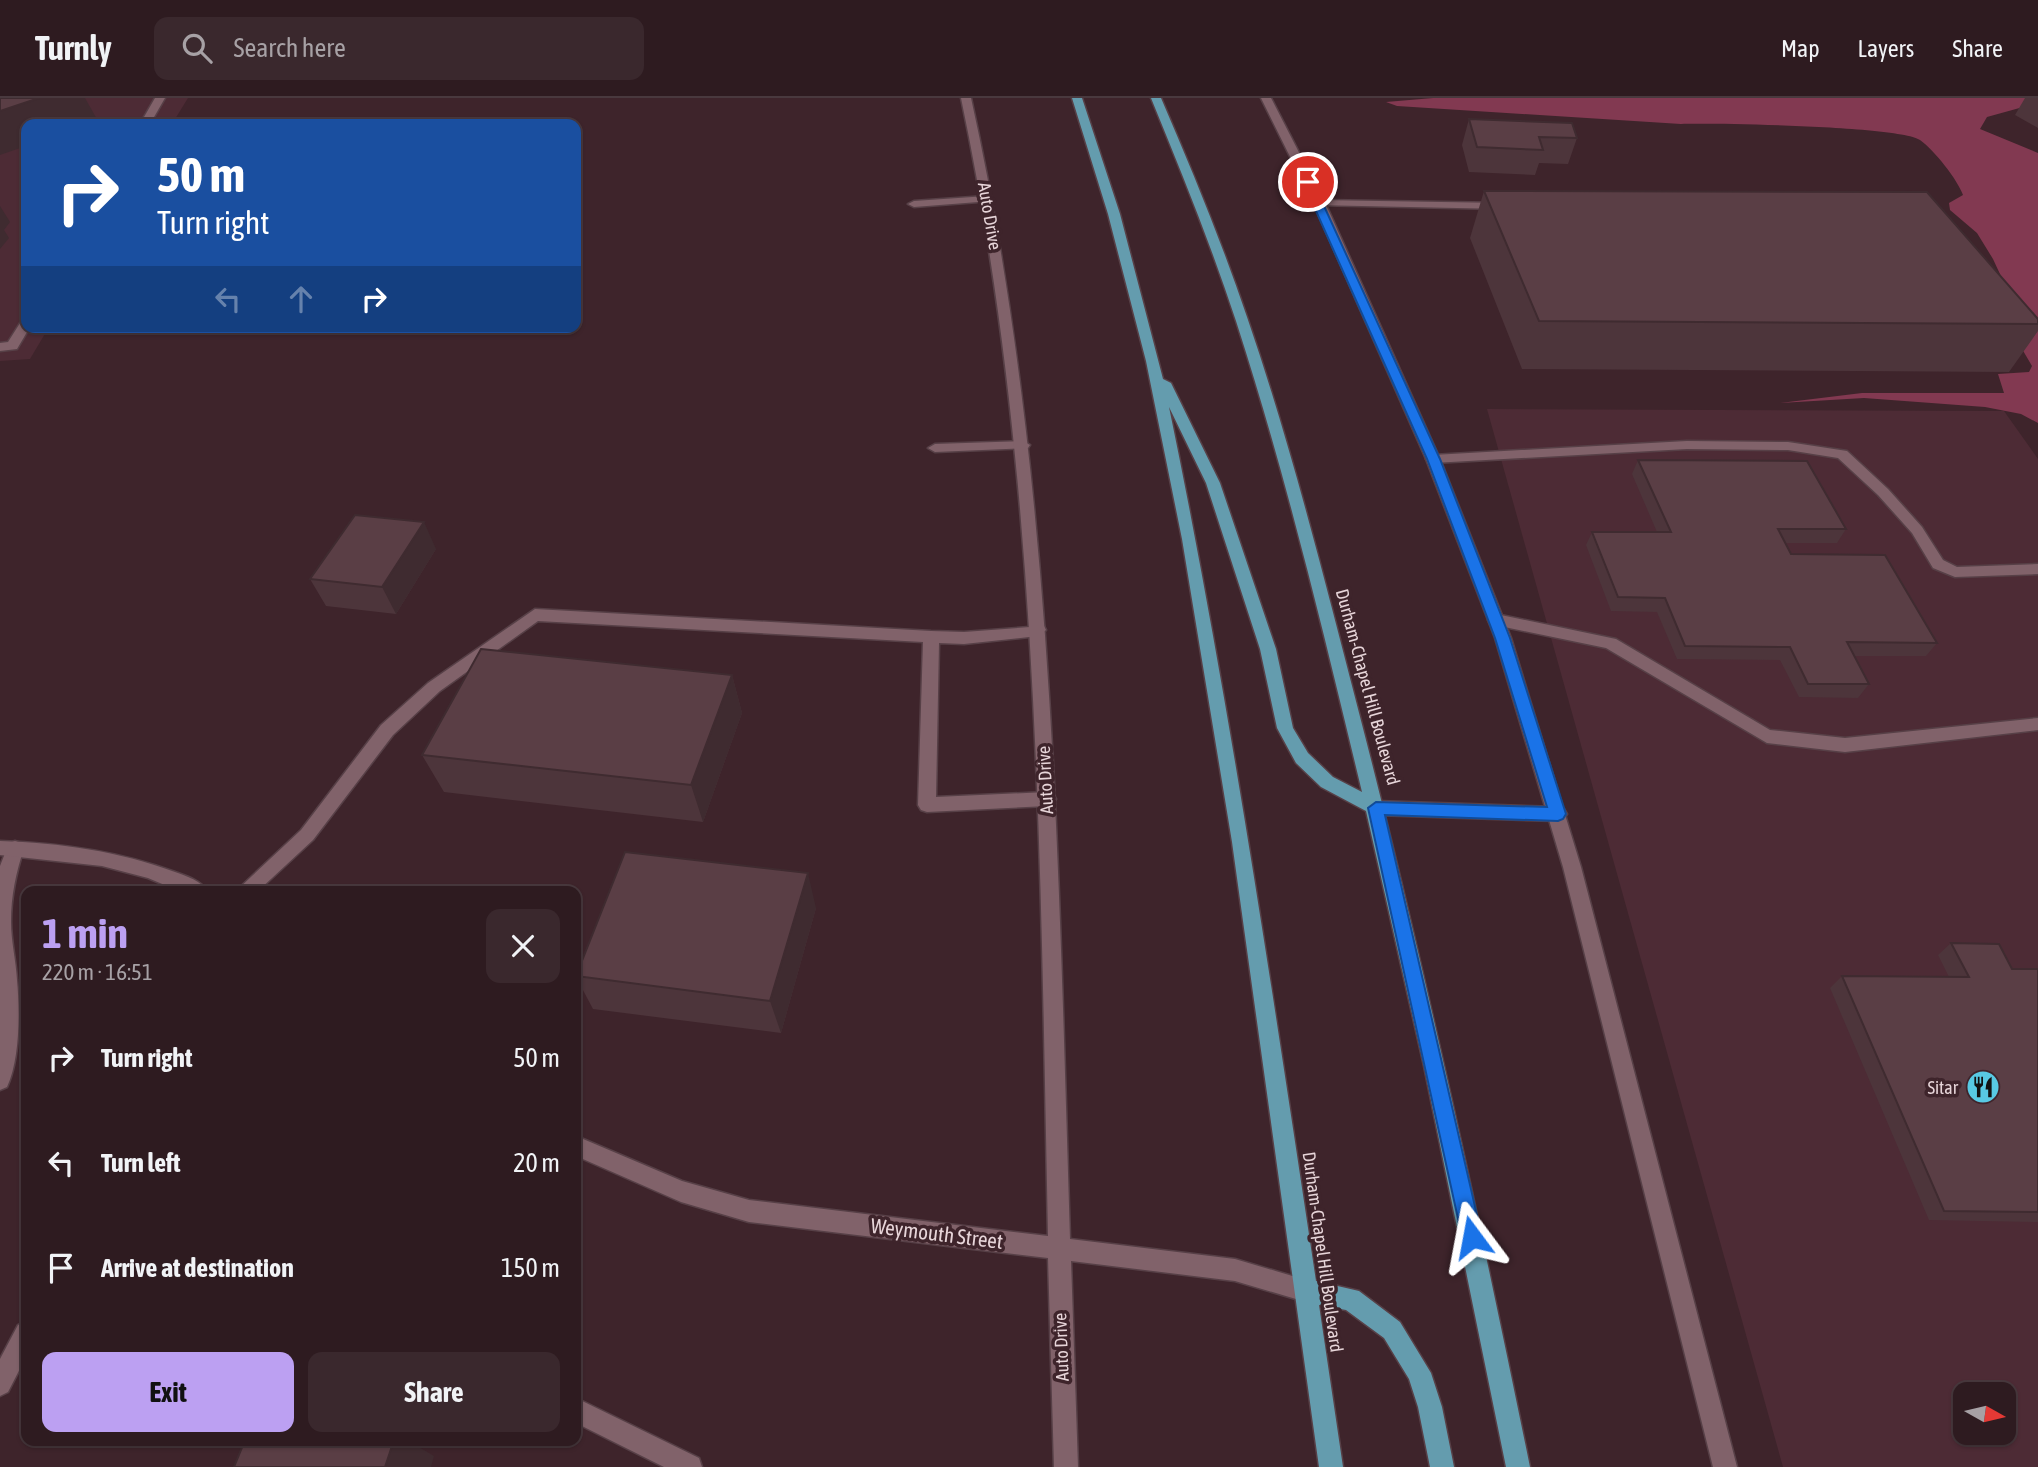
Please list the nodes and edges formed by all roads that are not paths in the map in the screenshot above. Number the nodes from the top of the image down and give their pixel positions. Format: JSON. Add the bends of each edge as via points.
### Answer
{"nodes":[{"id":1,"x":160,"y":98,"type":"edge"},
{"id":2,"x":966,"y":98,"type":"edge"},
{"id":3,"x":1077,"y":98,"type":"edge"},
{"id":4,"x":1156,"y":98,"type":"edge"},
{"id":5,"x":1266,"y":98,"type":"edge"},
{"id":6,"x":148,"y":119,"type":"edge"},
{"id":7,"x":987,"y":199,"type":"junction"},
{"id":8,"x":1318,"y":203,"type":"junction"},
{"id":9,"x":914,"y":204,"type":"dead end"},
{"id":10,"x":1517,"y":206,"type":"edge"},
{"id":11,"x":21,"y":331,"type":"edge"},
{"id":12,"x":0,"y":347,"type":"edge"},
{"id":13,"x":1153,"y":361,"type":"junction"},
{"id":14,"x":1023,"y":445,"type":"junction"},
{"id":15,"x":935,"y":448,"type":"dead end"},
{"id":16,"x":1433,"y":459,"type":"junction"},
{"id":17,"x":2038,"y":569,"type":"edge"},
{"id":18,"x":1496,"y":620,"type":"junction"},
{"id":19,"x":1038,"y":630,"type":"junction"},
{"id":20,"x":931,"y":637,"type":"junction"},
{"id":21,"x":2038,"y":724,"type":"edge"},
{"id":22,"x":1047,"y":799,"type":"junction"},
{"id":23,"x":1376,"y":808,"type":"junction"},
{"id":24,"x":1558,"y":814,"type":"junction"},
{"id":25,"x":7,"y":848,"type":"edge"},
{"id":26,"x":188,"y":886,"type":"edge"},
{"id":27,"x":251,"y":886,"type":"edge"},
{"id":28,"x":0,"y":1080,"type":"edge"},
{"id":29,"x":581,"y":1148,"type":"edge"},
{"id":30,"x":1058,"y":1247,"type":"junction"},
{"id":31,"x":1306,"y":1291,"type":"junction"},
{"id":32,"x":21,"y":1343,"type":"edge"},
{"id":33,"x":0,"y":1384,"type":"edge"},
{"id":34,"x":581,"y":1412,"type":"edge"},
{"id":35,"x":691,"y":1467,"type":"edge"},
{"id":36,"x":1066,"y":1467,"type":"edge"},
{"id":37,"x":1331,"y":1467,"type":"edge"},
{"id":38,"x":1442,"y":1467,"type":"edge"},
{"id":39,"x":1518,"y":1467,"type":"edge"},
{"id":40,"x":1725,"y":1467,"type":"edge"}],
"edges":[{"from":1,"to":6,"type":"street"},
{"from":2,"to":7,"type":"street","name":"Auto Drive"},
{"from":3,"to":13,"type":"main road","name":"Durham-Chapel Hill Boulevard"},
{"from":4,"to":23,"type":"main road","name":"Durham-Chapel Hill Boulevard","via":[[1200,202],[1251,350]]},
{"from":5,"to":8,"type":"street"},
{"from":7,"to":9,"type":"street"},
{"from":7,"to":14,"type":"street","name":"Auto Drive","via":[[1012,343]]},
{"from":8,"to":10,"type":"street"},
{"from":8,"to":16,"type":"street"},
{"from":11,"to":12,"type":"street","via":[[12,346]]},
{"from":13,"to":23,"type":"main road","via":[[1213,483],[1268,649],[1286,728],[1302,758],[1327,782]]},
{"from":13,"to":31,"type":"main road","name":"Durham-Chapel Hill Boulevard","via":[[1241,842]]},
{"from":14,"to":15,"type":"street"},
{"from":14,"to":19,"type":"street","name":"Auto Drive"},
{"from":16,"to":17,"type":"street","via":[[1688,445],[1788,446],[1842,454],[1917,530],[1938,564],[1955,572]]},
{"from":16,"to":18,"type":"street"},
{"from":18,"to":21,"type":"street","via":[[1610,643],[1767,736],[1845,745]]},
{"from":18,"to":24,"type":"street"},
{"from":19,"to":20,"type":"street"},
{"from":19,"to":22,"type":"street","name":"Auto Drive"},
{"from":20,"to":22,"type":"street","via":[[927,805]]},
{"from":20,"to":27,"type":"street","via":[[536,615],[434,687],[387,730],[307,835]]},
{"from":22,"to":30,"type":"street","name":"Auto Drive"},
{"from":23,"to":24,"type":"street"},
{"from":23,"to":39,"type":"main road","name":"Durham-Chapel Hill Boulevard"},
{"from":24,"to":40,"type":"street"},
{"from":25,"to":26,"type":"street","via":[[93,855]]},
{"from":25,"to":28,"type":"street","via":[[1,924],[8,983],[6,1054]]},
{"from":29,"to":30,"type":"street","name":"Weymouth Street","via":[[681,1191],[749,1211]]},
{"from":30,"to":31,"type":"street","name":"Weymouth Street","via":[[1236,1269]]},
{"from":30,"to":36,"type":"street","name":"Auto Drive"},
{"from":31,"to":37,"type":"main road","name":"Durham-Chapel Hill Boulevard"},
{"from":31,"to":38,"type":"main road","via":[[1351,1299],[1392,1330],[1419,1373]]},
{"from":32,"to":33,"type":"street"},
{"from":34,"to":35,"type":"street"}]}
